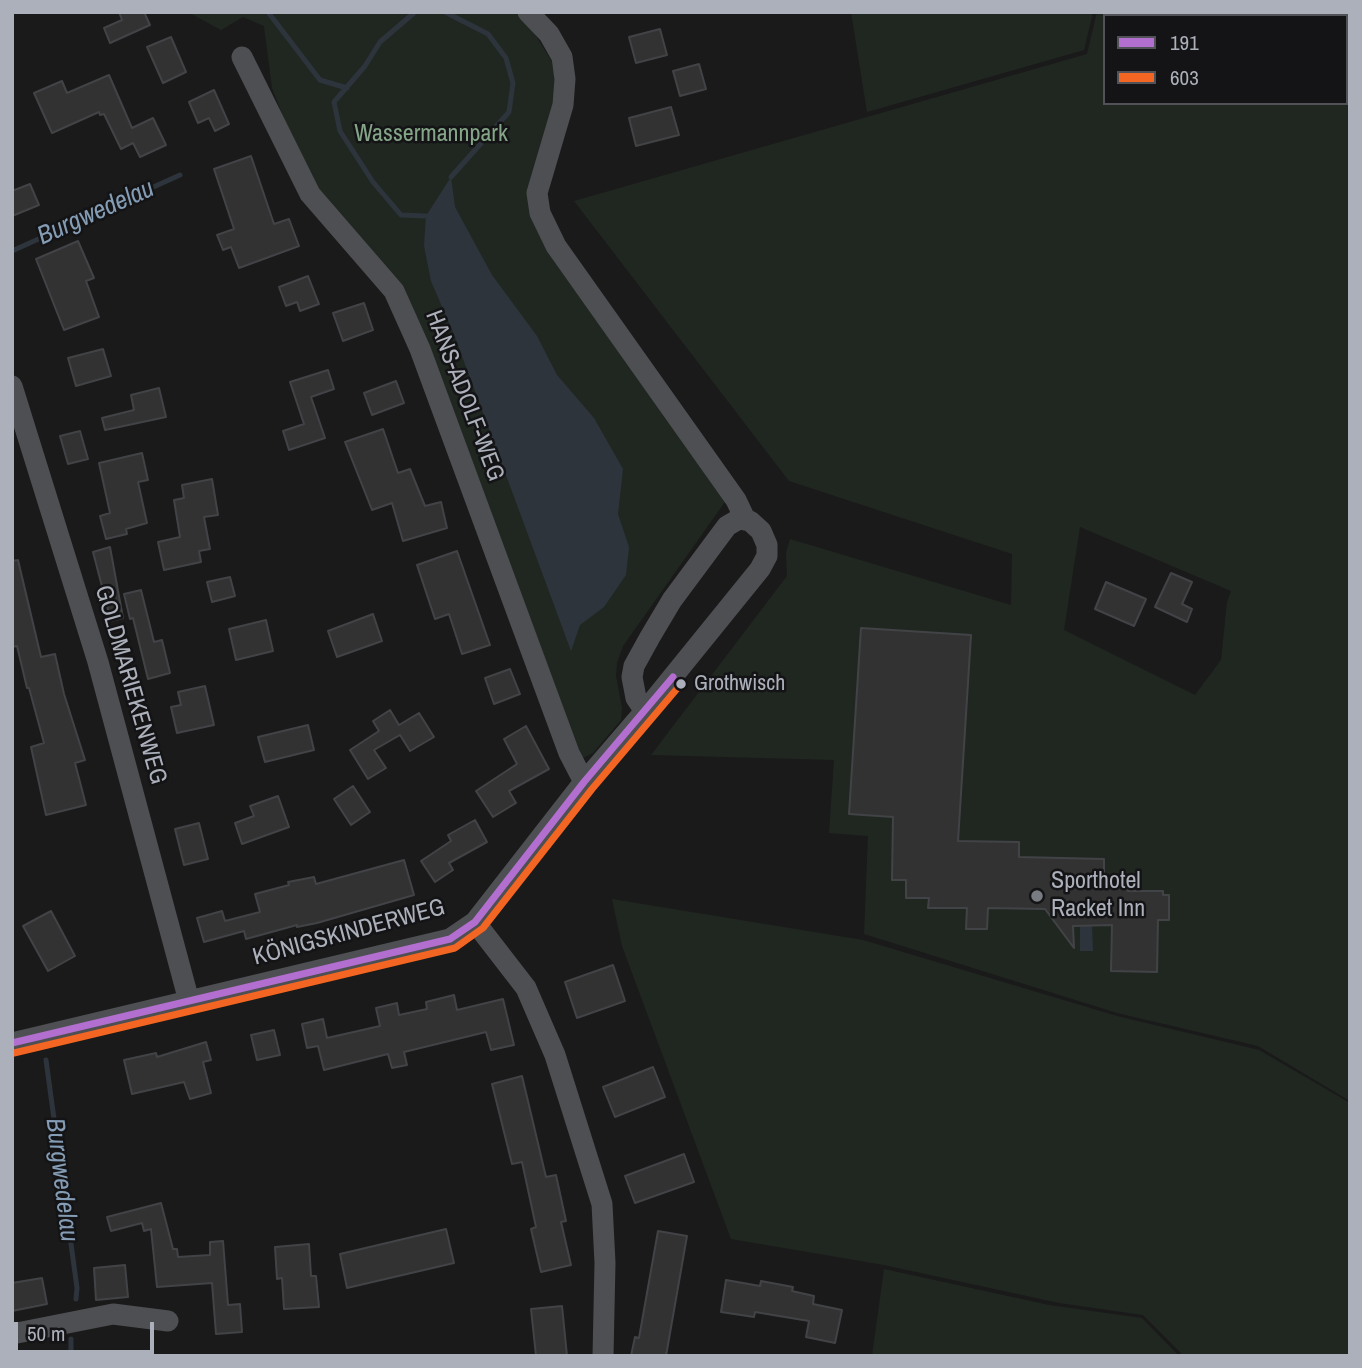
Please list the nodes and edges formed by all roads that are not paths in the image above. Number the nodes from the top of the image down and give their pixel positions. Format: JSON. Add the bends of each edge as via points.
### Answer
{"nodes":[{"id":1,"x":528,"y":12,"type":"edge"},
{"id":2,"x":242,"y":57,"type":"dead end"},
{"id":3,"x":12,"y":386,"type":"edge"},
{"id":4,"x":745,"y":519,"type":"junction"},
{"id":5,"x":645,"y":711,"type":"junction"},
{"id":6,"x":584,"y":782,"type":"junction"},
{"id":7,"x":475,"y":922,"type":"junction"},
{"id":8,"x":189,"y":1001,"type":"junction"},
{"id":9,"x":12,"y":1043,"type":"edge"},
{"id":10,"x":168,"y":1321,"type":"dead end"},
{"id":11,"x":12,"y":1334,"type":"edge"},
{"id":12,"x":603,"y":1356,"type":"edge"}],
"edges":[{"from":1,"to":4,"type":"street","via":[[562,57],[565,79],[563,105],[537,193],[540,213],[556,246]]},
{"from":2,"to":6,"type":"street","name":"HANS-ADOLF-WEG","via":[[310,194],[394,290],[425,362],[569,753]]},
{"from":3,"to":8,"type":"street","name":"GOLDMARIEKENWEG","via":[[98,662]]},
{"from":4,"to":5,"type":"street","via":[[732,521],[713,543],[641,653],[633,690]]},
{"from":4,"to":5,"type":"street","name":"KÖNIGSKINDERWEG","via":[[765,539],[764,562]]},
{"from":5,"to":6,"type":"street","name":"KÖNIGSKINDERWEG"},
{"from":6,"to":7,"type":"street","name":"KÖNIGSKINDERWEG"},
{"from":7,"to":8,"type":"street","name":"KÖNIGSKINDERWEG","via":[[450,939]]},
{"from":7,"to":12,"type":"street","via":[[526,988],[555,1055],[602,1204]]},
{"from":8,"to":9,"type":"street","name":"KÖNIGSKINDERWEG"},
{"from":10,"to":11,"type":"street","via":[[113,1314]]}]}
